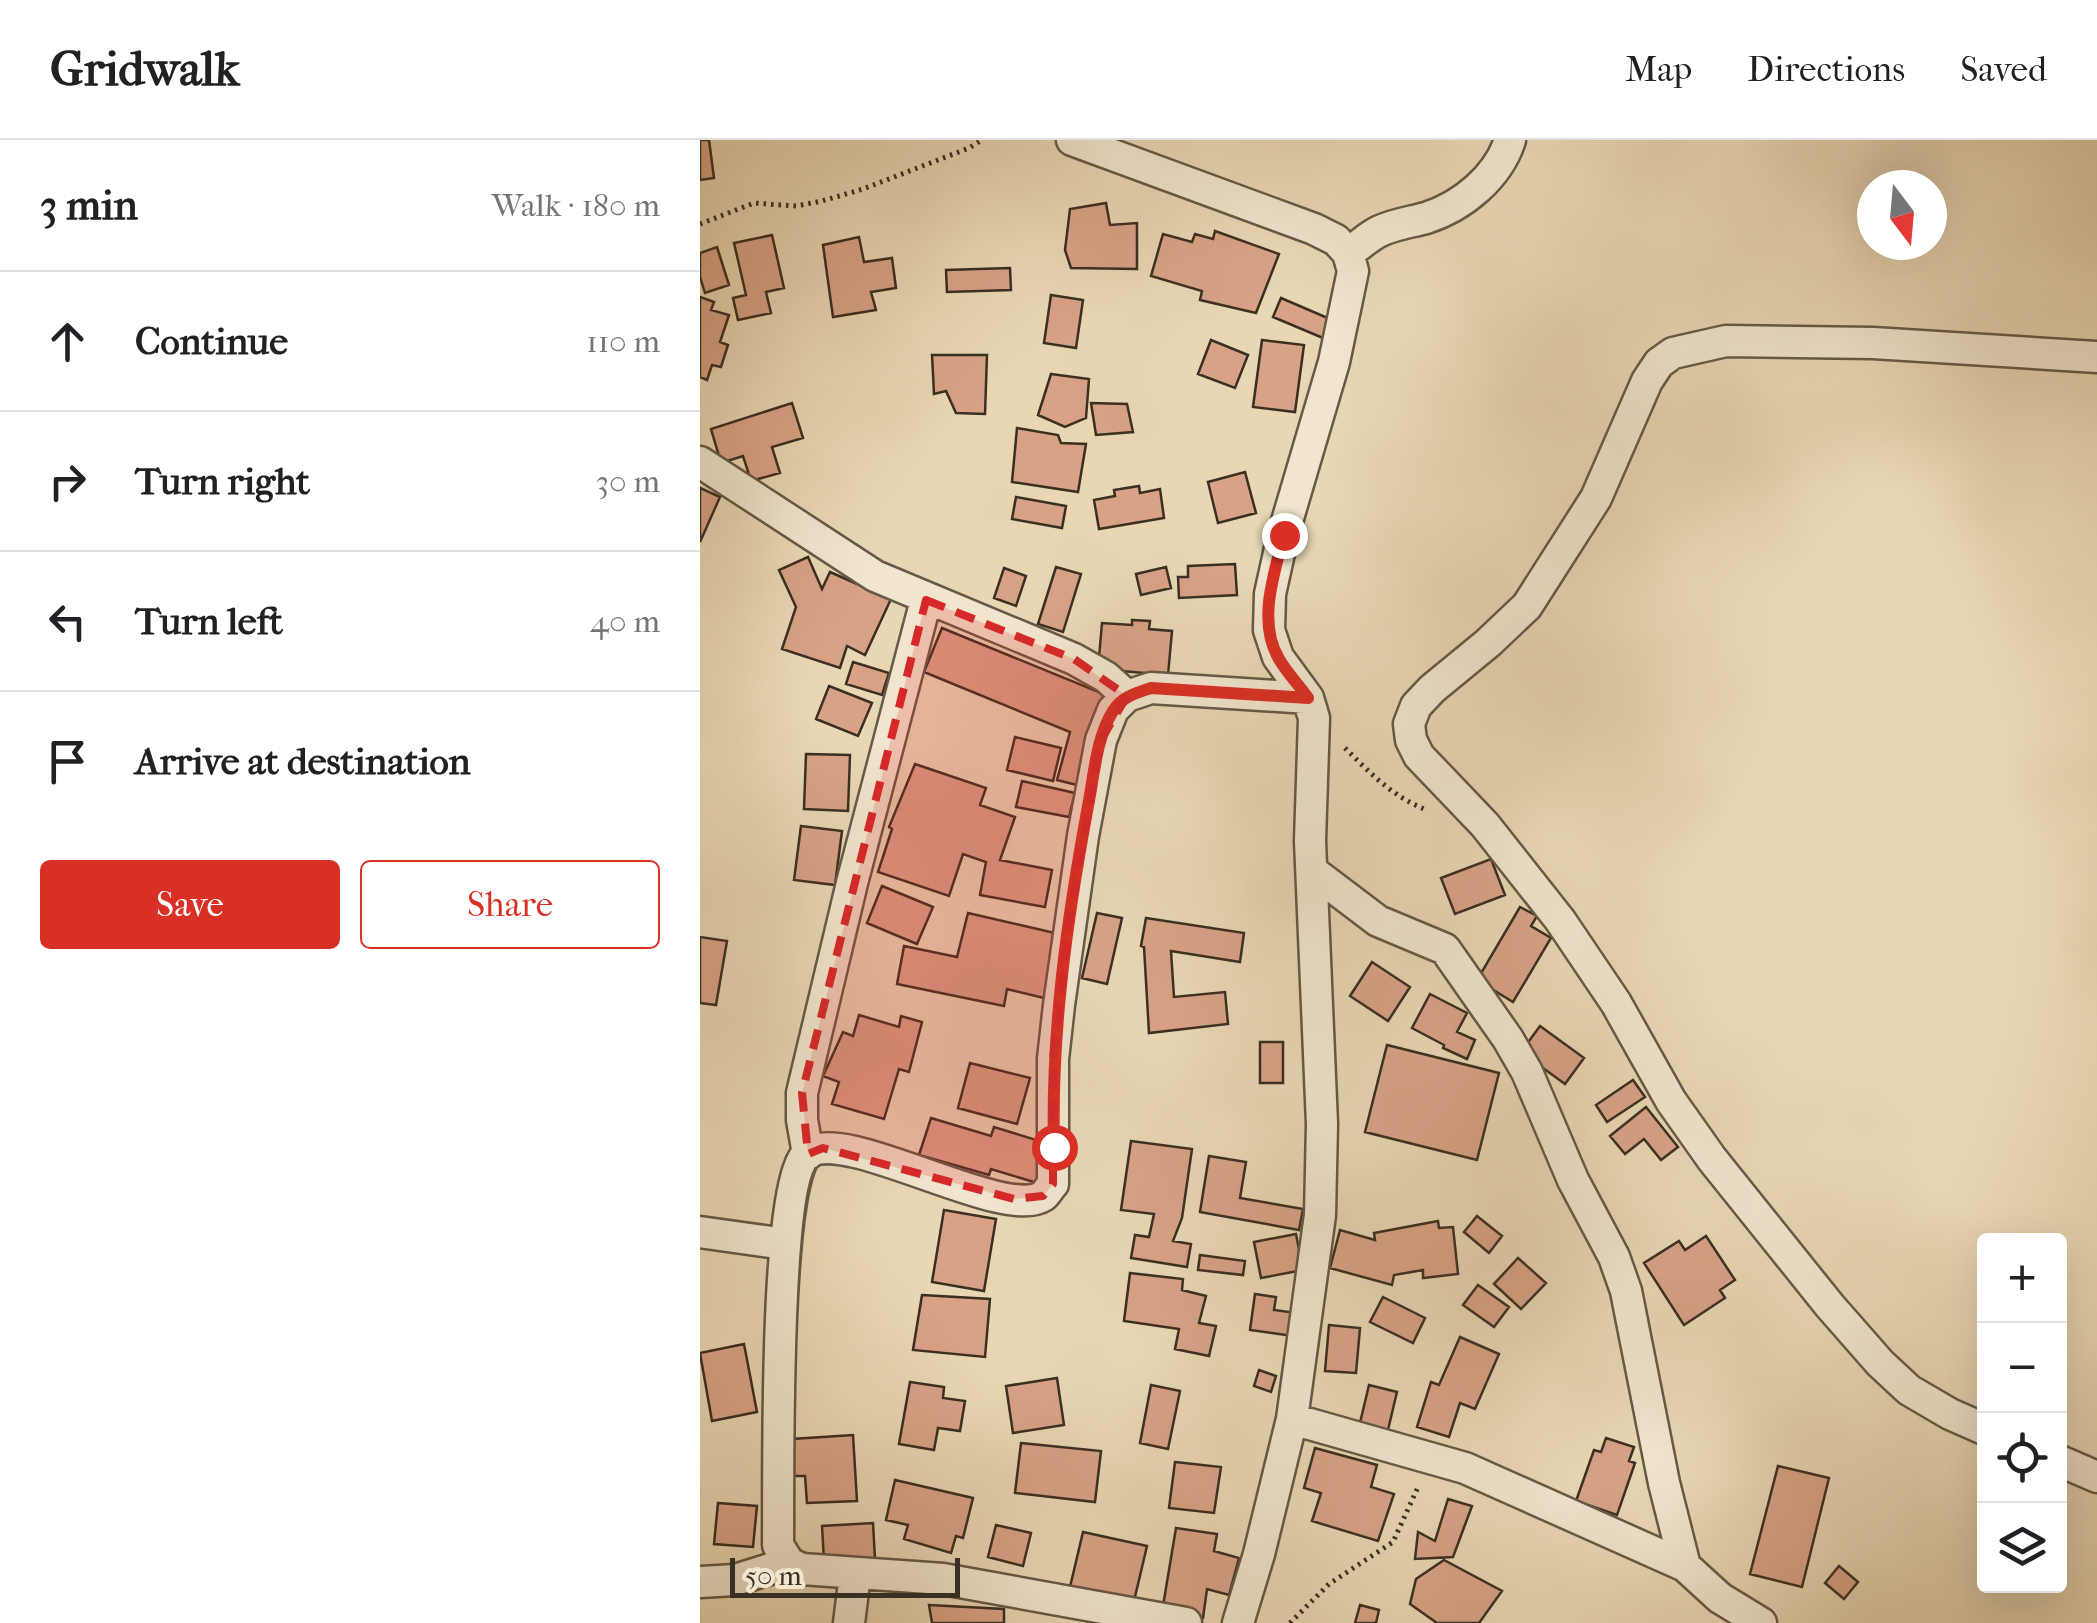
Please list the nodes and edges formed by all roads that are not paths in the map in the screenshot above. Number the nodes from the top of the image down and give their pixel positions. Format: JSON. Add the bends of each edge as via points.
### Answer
{"nodes":[{"id":1,"x":1075,"y":140,"type":"edge"},
{"id":2,"x":1510,"y":140,"type":"edge"},
{"id":3,"x":1348,"y":253,"type":"junction"},
{"id":4,"x":2097,"y":357,"type":"edge"},
{"id":5,"x":700,"y":462,"type":"edge"},
{"id":6,"x":926,"y":600,"type":"junction"},
{"id":7,"x":1127,"y":696,"type":"junction"},
{"id":8,"x":1311,"y":708,"type":"junction"},
{"id":9,"x":1312,"y":872,"type":"junction"},
{"id":10,"x":808,"y":1154,"type":"junction"},
{"id":11,"x":700,"y":1232,"type":"edge"},
{"id":12,"x":785,"y":1244,"type":"junction"},
{"id":13,"x":1292,"y":1419,"type":"junction"},
{"id":14,"x":1977,"y":1426,"type":"edge"},
{"id":15,"x":2067,"y":1464,"type":"edge"},
{"id":16,"x":2097,"y":1477,"type":"edge"},
{"id":17,"x":789,"y":1564,"type":"junction"},
{"id":18,"x":1686,"y":1566,"type":"junction"},
{"id":19,"x":854,"y":1574,"type":"junction"},
{"id":20,"x":700,"y":1582,"type":"edge"},
{"id":21,"x":848,"y":1623,"type":"edge"},
{"id":22,"x":1186,"y":1623,"type":"edge"},
{"id":23,"x":1238,"y":1623,"type":"edge"},
{"id":24,"x":1761,"y":1623,"type":"edge"}],
"edges":[{"from":1,"to":3,"type":"street","via":[[1314,229]]},
{"from":2,"to":3,"type":"street","via":[[1488,180],[1465,197],[1430,217],[1384,229]]},
{"from":3,"to":8,"type":"street","via":[[1354,271],[1334,362],[1270,594],[1269,630],[1278,658]]},
{"from":4,"to":14,"type":"street","via":[[1726,341],[1673,354],[1647,381],[1596,498],[1536,593],[1424,697],[1409,724],[1419,756],[1485,824],[1560,920],[1671,1101],[1830,1306],[1909,1390]]},
{"from":5,"to":6,"type":"street","via":[[837,553]]},
{"from":6,"to":7,"type":"street","via":[[1074,659]]},
{"from":6,"to":10,"type":"street","via":[[802,1093]]},
{"from":7,"to":8,"type":"street","via":[[1151,688]]},
{"from":7,"to":10,"type":"street","via":[[1101,740],[1069,922],[1053,1059],[1052,1184],[1043,1196],[1014,1199],[850,1150]]},
{"from":8,"to":9,"type":"street"},
{"from":9,"to":13,"type":"street","via":[[1320,1215]]},
{"from":9,"to":18,"type":"street","via":[[1378,922],[1444,949],[1527,1072],[1626,1291]]},
{"from":10,"to":12,"type":"street","via":[[798,1166]]},
{"from":11,"to":12,"type":"street"},
{"from":12,"to":17,"type":"street","via":[[778,1545]]},
{"from":13,"to":18,"type":"street","via":[[1464,1468]]},
{"from":13,"to":23,"type":"street"},
{"from":15,"to":16,"type":"street"},
{"from":17,"to":19,"type":"street"},
{"from":17,"to":20,"type":"street"},
{"from":18,"to":24,"type":"street"},
{"from":19,"to":21,"type":"street"},
{"from":19,"to":22,"type":"street","via":[[960,1582]]}]}
